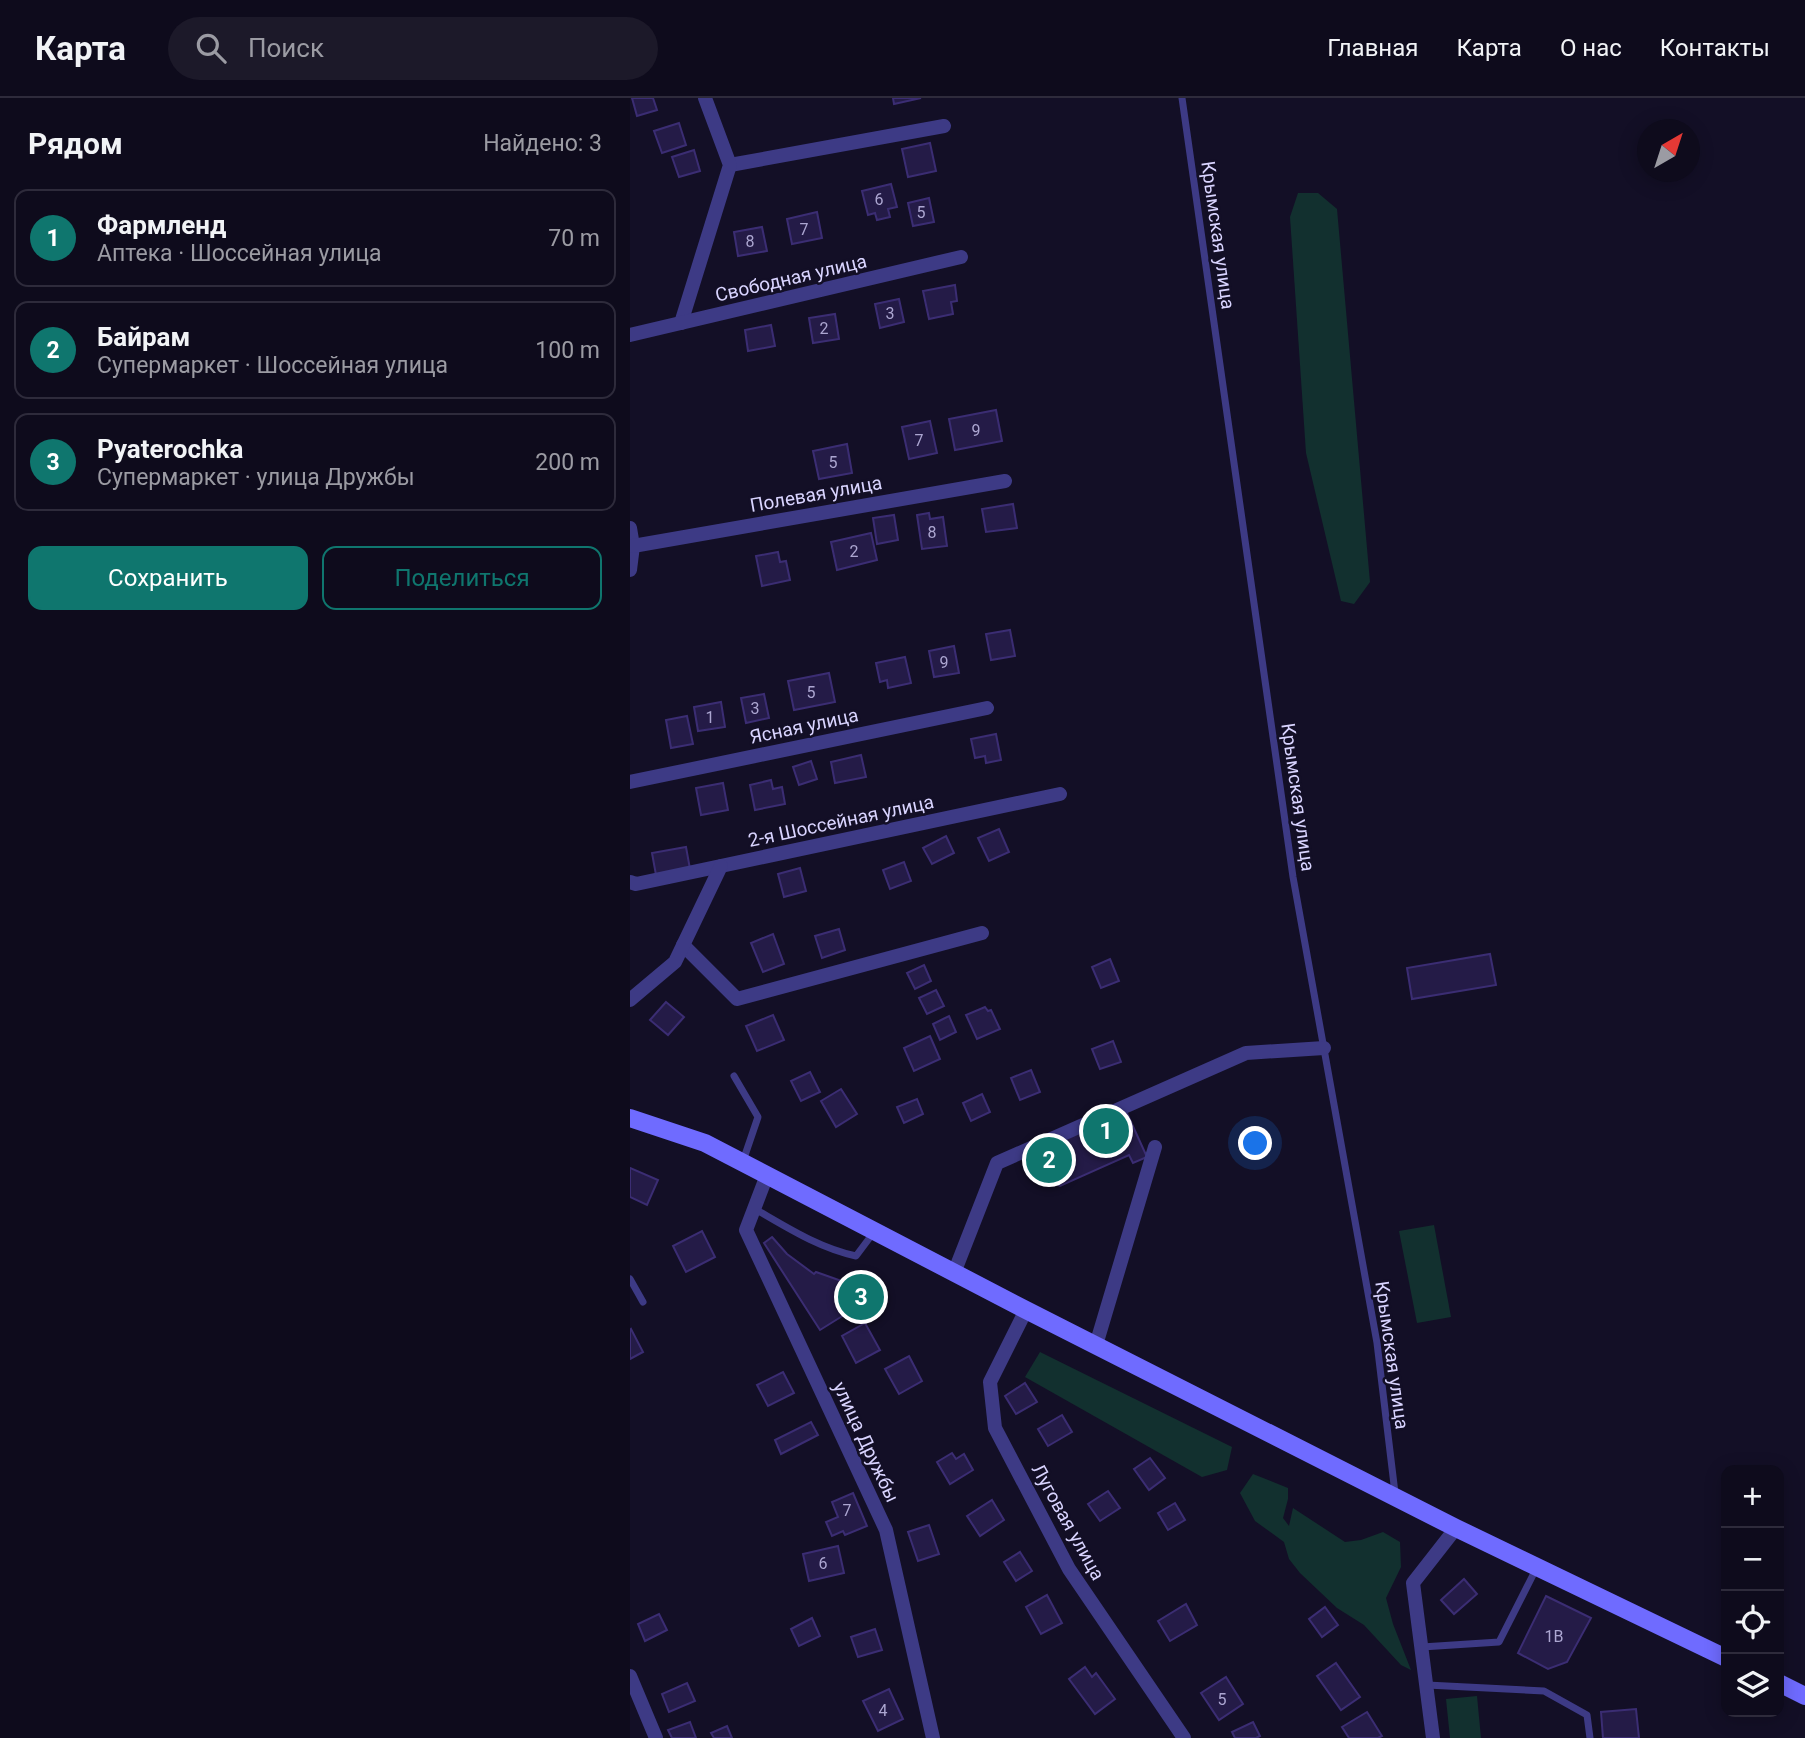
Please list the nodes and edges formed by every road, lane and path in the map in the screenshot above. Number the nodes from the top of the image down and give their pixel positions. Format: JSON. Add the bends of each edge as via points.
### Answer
{"nodes":[{"id":1,"x":705,"y":98,"type":"edge"},
{"id":2,"x":1182,"y":98,"type":"edge"},
{"id":3,"x":944,"y":126,"type":"dead end"},
{"id":4,"x":730,"y":164,"type":"junction"},
{"id":5,"x":961,"y":257,"type":"dead end"},
{"id":6,"x":681,"y":323,"type":"junction"},
{"id":7,"x":630,"y":335,"type":"edge"},
{"id":8,"x":1005,"y":481,"type":"dead end"},
{"id":9,"x":630,"y":528,"type":"edge"},
{"id":10,"x":633,"y":546,"type":"junction"},
{"id":11,"x":630,"y":570,"type":"edge"},
{"id":12,"x":987,"y":708,"type":"dead end"},
{"id":13,"x":630,"y":782,"type":"edge"},
{"id":14,"x":1060,"y":794,"type":"dead end"},
{"id":15,"x":721,"y":866,"type":"junction"},
{"id":16,"x":630,"y":882,"type":"edge"},
{"id":17,"x":982,"y":933,"type":"dead end"},
{"id":18,"x":683,"y":945,"type":"junction"},
{"id":19,"x":630,"y":1000,"type":"edge"},
{"id":20,"x":1324,"y":1048,"type":"junction"},
{"id":21,"x":734,"y":1076,"type":"dead end"},
{"id":22,"x":630,"y":1118,"type":"edge"},
{"id":23,"x":1155,"y":1147,"type":"dead end"},
{"id":24,"x":743,"y":1163,"type":"junction"},
{"id":25,"x":767,"y":1175,"type":"junction"},
{"id":26,"x":754,"y":1209,"type":"junction"},
{"id":27,"x":874,"y":1231,"type":"junction"},
{"id":28,"x":954,"y":1273,"type":"junction"},
{"id":29,"x":630,"y":1279,"type":"edge"},
{"id":30,"x":643,"y":1302,"type":"dead end"},
{"id":31,"x":1026,"y":1310,"type":"junction"},
{"id":32,"x":1096,"y":1345,"type":"junction"},
{"id":33,"x":1395,"y":1497,"type":"junction"},
{"id":34,"x":1456,"y":1528,"type":"junction"},
{"id":35,"x":1537,"y":1567,"type":"junction"},
{"id":36,"x":1421,"y":1647,"type":"junction"},
{"id":37,"x":1721,"y":1656,"type":"edge"},
{"id":38,"x":630,"y":1676,"type":"edge"},
{"id":39,"x":1426,"y":1685,"type":"junction"},
{"id":40,"x":1784,"y":1686,"type":"edge"},
{"id":41,"x":1805,"y":1696,"type":"edge"},
{"id":42,"x":656,"y":1738,"type":"edge"},
{"id":43,"x":933,"y":1738,"type":"edge"},
{"id":44,"x":1184,"y":1738,"type":"edge"},
{"id":45,"x":1433,"y":1738,"type":"edge"},
{"id":46,"x":1590,"y":1738,"type":"edge"}],
"edges":[{"from":1,"to":4,"type":"street"},
{"from":2,"to":20,"type":"lane","name":"Крымская улица","via":[[1293,877]]},
{"from":3,"to":4,"type":"street"},
{"from":4,"to":6,"type":"street"},
{"from":5,"to":6,"type":"street","name":"Свободная улица"},
{"from":6,"to":7,"type":"street","name":"Свободная улица"},
{"from":8,"to":10,"type":"street","name":"Полевая улица"},
{"from":9,"to":10,"type":"street"},
{"from":10,"to":11,"type":"street"},
{"from":12,"to":13,"type":"street","name":"Ясная улица"},
{"from":14,"to":15,"type":"street","name":"2-я Шоссейная улица"},
{"from":15,"to":16,"type":"street","name":"2-я Шоссейная улица"},
{"from":15,"to":18,"type":"street"},
{"from":17,"to":18,"type":"street","via":[[737,999]]},
{"from":18,"to":19,"type":"street","via":[[675,962]]},
{"from":20,"to":28,"type":"street","via":[[1245,1053],[997,1163]]},
{"from":20,"to":33,"type":"lane","name":"Крымская улица","via":[[1377,1343]]},
{"from":21,"to":24,"type":"lane","via":[[758,1117]]},
{"from":22,"to":24,"type":"main road","via":[[705,1143]]},
{"from":23,"to":32,"type":"street"},
{"from":24,"to":25,"type":"main road"},
{"from":25,"to":26,"type":"street","name":"улица Дружбы"},
{"from":25,"to":27,"type":"main road"},
{"from":26,"to":27,"type":"lane","via":[[811,1241],[856,1256]]},
{"from":26,"to":43,"type":"street","name":"улица Дружбы","via":[[746,1230],[886,1530]]},
{"from":27,"to":28,"type":"main road"},
{"from":28,"to":31,"type":"main road"},
{"from":29,"to":30,"type":"lane"},
{"from":31,"to":32,"type":"main road"},
{"from":31,"to":44,"type":"street","name":"Луговая улица","via":[[990,1382],[995,1428],[1069,1569]]},
{"from":32,"to":33,"type":"main road"},
{"from":33,"to":34,"type":"main road"},
{"from":34,"to":35,"type":"main road"},
{"from":34,"to":36,"type":"street","via":[[1413,1583]]},
{"from":35,"to":36,"type":"lane","via":[[1499,1643]]},
{"from":35,"to":37,"type":"main road"},
{"from":36,"to":39,"type":"street"},
{"from":38,"to":42,"type":"street"},
{"from":39,"to":45,"type":"street"},
{"from":39,"to":46,"type":"lane","via":[[1545,1691],[1587,1715]]},
{"from":40,"to":41,"type":"main road"}]}
